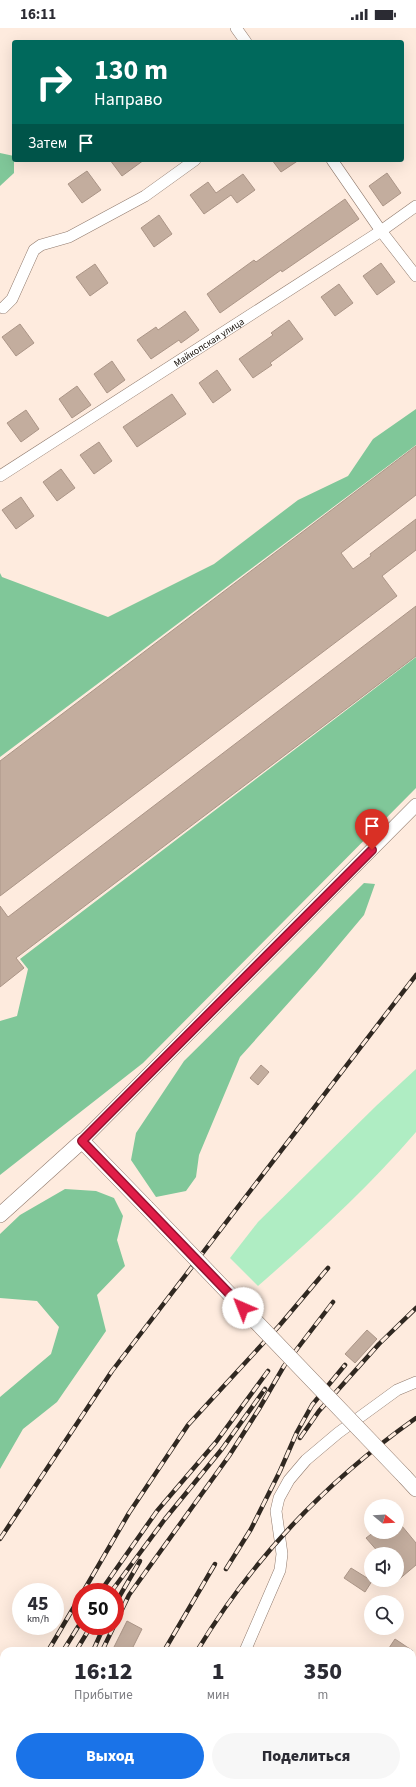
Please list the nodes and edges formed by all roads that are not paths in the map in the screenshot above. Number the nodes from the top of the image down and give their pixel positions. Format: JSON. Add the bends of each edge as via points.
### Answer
{"nodes":[{"id":1,"x":236,"y":28,"type":"edge"},
{"id":2,"x":245,"y":40,"type":"edge"},
{"id":3,"x":192,"y":162,"type":"edge"},
{"id":4,"x":333,"y":162,"type":"edge"},
{"id":5,"x":416,"y":206,"type":"edge"},
{"id":6,"x":381,"y":231,"type":"junction"},
{"id":7,"x":416,"y":276,"type":"edge"},
{"id":8,"x":3,"y":308,"type":"dead end"},
{"id":9,"x":0,"y":476,"type":"edge"},
{"id":10,"x":416,"y":805,"type":"edge"},
{"id":11,"x":82,"y":1141,"type":"junction"},
{"id":12,"x":0,"y":1215,"type":"edge"},
{"id":13,"x":416,"y":1382,"type":"edge"},
{"id":14,"x":416,"y":1489,"type":"edge"},
{"id":15,"x":247,"y":1647,"type":"edge"}],
"edges":[{"from":1,"to":2,"type":"street"},
{"from":3,"to":8,"type":"street","via":[[145,196],[70,237],[41,245],[34,250],[12,300]]},
{"from":4,"to":6,"type":"street"},
{"from":5,"to":6,"type":"street","name":"Майкопская улица"},
{"from":6,"to":7,"type":"street"},
{"from":6,"to":9,"type":"street","name":"Майкопская улица"},
{"from":10,"to":11,"type":"street"},
{"from":11,"to":12,"type":"main road"},
{"from":11,"to":14,"type":"main road","bridge":true},
{"from":13,"to":15,"type":"street","via":[[397,1390],[338,1433],[306,1460],[289,1480],[279,1498],[276,1511],[282,1554],[280,1570]]}]}
